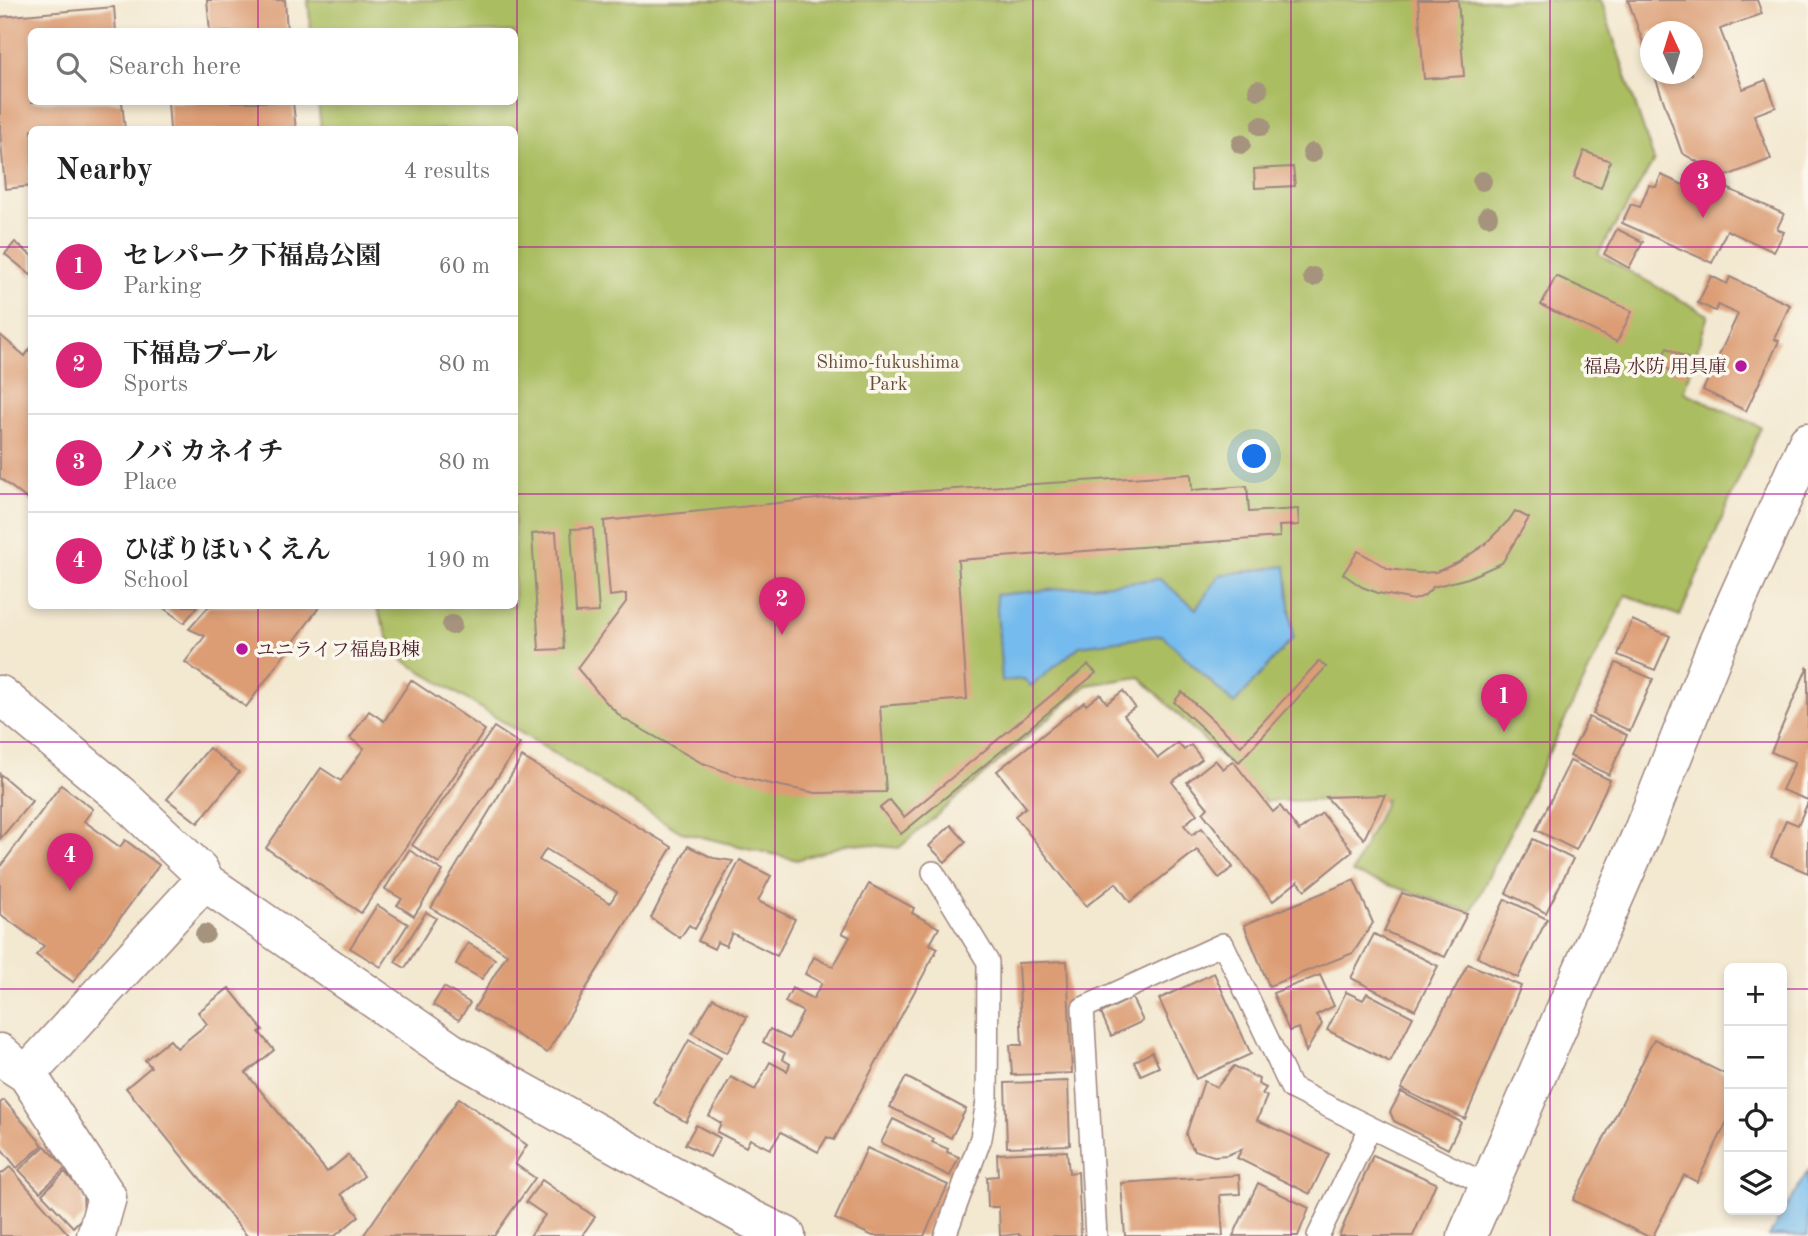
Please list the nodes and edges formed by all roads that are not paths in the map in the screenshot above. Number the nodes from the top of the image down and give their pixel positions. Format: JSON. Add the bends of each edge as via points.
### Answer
{"nodes":[{"id":1,"x":1808,"y":442,"type":"edge"},
{"id":2,"x":0,"y":695,"type":"edge"},
{"id":3,"x":933,"y":872,"type":"dead end"},
{"id":4,"x":204,"y":881,"type":"junction"},
{"id":5,"x":10,"y":1068,"type":"edge"},
{"id":6,"x":1370,"y":1128,"type":"junction"},
{"id":7,"x":1489,"y":1186,"type":"junction"},
{"id":8,"x":745,"y":1228,"type":"edge"},
{"id":9,"x":96,"y":1236,"type":"edge"},
{"id":10,"x":786,"y":1236,"type":"edge"},
{"id":11,"x":945,"y":1236,"type":"edge"},
{"id":12,"x":1096,"y":1236,"type":"edge"},
{"id":13,"x":1318,"y":1236,"type":"edge"},
{"id":14,"x":1466,"y":1236,"type":"edge"}],
"edges":[{"from":1,"to":7,"type":"street","via":[[1720,636],[1643,831]]},
{"from":2,"to":4,"type":"street","via":[[120,794],[199,870]]},
{"from":3,"to":11,"type":"lane","via":[[988,962],[987,1101],[981,1138]]},
{"from":4,"to":5,"type":"street"},
{"from":4,"to":8,"type":"street","via":[[451,1052]]},
{"from":5,"to":9,"type":"street","via":[[107,1197]]},
{"from":6,"to":7,"type":"lane"},
{"from":6,"to":12,"type":"lane","via":[[1291,1088],[1223,944],[1083,1007]]},
{"from":6,"to":13,"type":"lane"},
{"from":7,"to":14,"type":"street"},
{"from":8,"to":10,"type":"street"}]}
